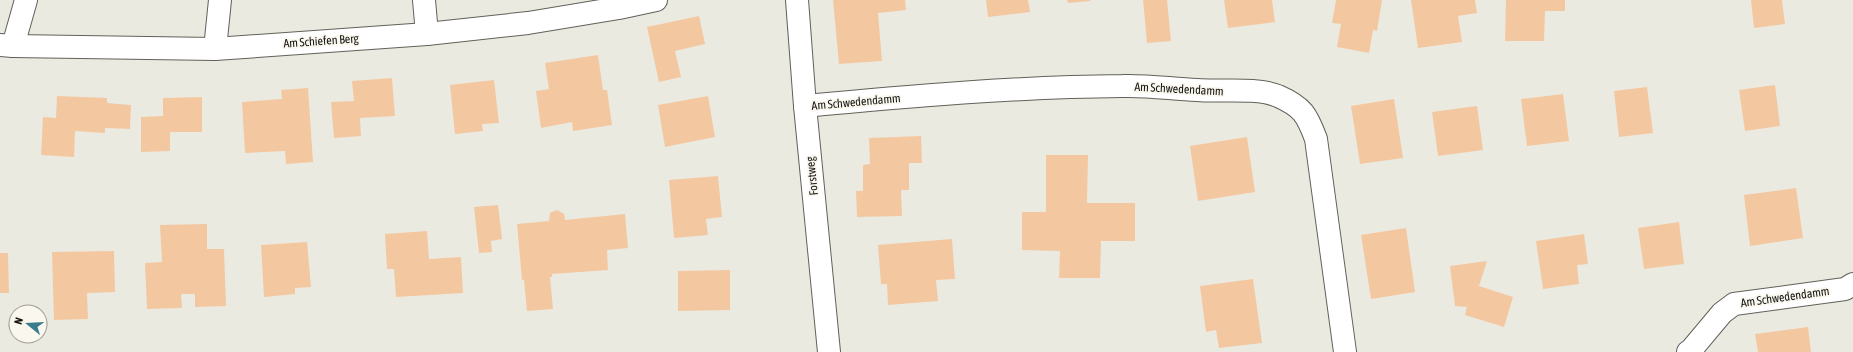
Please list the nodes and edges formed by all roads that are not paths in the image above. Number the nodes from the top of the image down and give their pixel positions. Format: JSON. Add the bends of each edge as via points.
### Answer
{"nodes":[{"id":1,"x":26,"y":0,"type":"edge"},
{"id":2,"x":220,"y":0,"type":"edge"},
{"id":3,"x":424,"y":0,"type":"edge"},
{"id":4,"x":656,"y":0,"type":"edge"},
{"id":5,"x":797,"y":0,"type":"edge"},
{"id":6,"x":618,"y":4,"type":"edge"},
{"id":7,"x":428,"y":34,"type":"junction"},
{"id":8,"x":6,"y":46,"type":"edge"},
{"id":9,"x":215,"y":49,"type":"junction"},
{"id":10,"x":805,"y":106,"type":"junction"},
{"id":11,"x":1853,"y":284,"type":"edge"},
{"id":12,"x":829,"y":352,"type":"edge"},
{"id":13,"x":1345,"y":352,"type":"edge"},
{"id":14,"x":1688,"y":352,"type":"edge"}],
"edges":[{"from":1,"to":8,"type":"street","name":"Am Schiefen Berg"},
{"from":2,"to":9,"type":"street"},
{"from":3,"to":7,"type":"street"},
{"from":4,"to":6,"type":"street","name":"Am Schiefen Berg"},
{"from":5,"to":10,"type":"street","name":"Forstweg"},
{"from":6,"to":7,"type":"street","name":"Am Schiefen Berg","via":[[528,23]]},
{"from":7,"to":9,"type":"street","name":"Am Schiefen Berg"},
{"from":8,"to":9,"type":"street","name":"Am Schiefen Berg"},
{"from":10,"to":12,"type":"street","name":"Forstweg"},
{"from":10,"to":13,"type":"street","name":"Am Schwedendamm","via":[[941,94],[1123,86],[1256,92],[1276,96],[1296,105],[1308,117],[1316,140]]},
{"from":11,"to":14,"type":"street","name":"Am Schwedendamm","via":[[1845,289],[1734,304],[1722,313]]}]}
